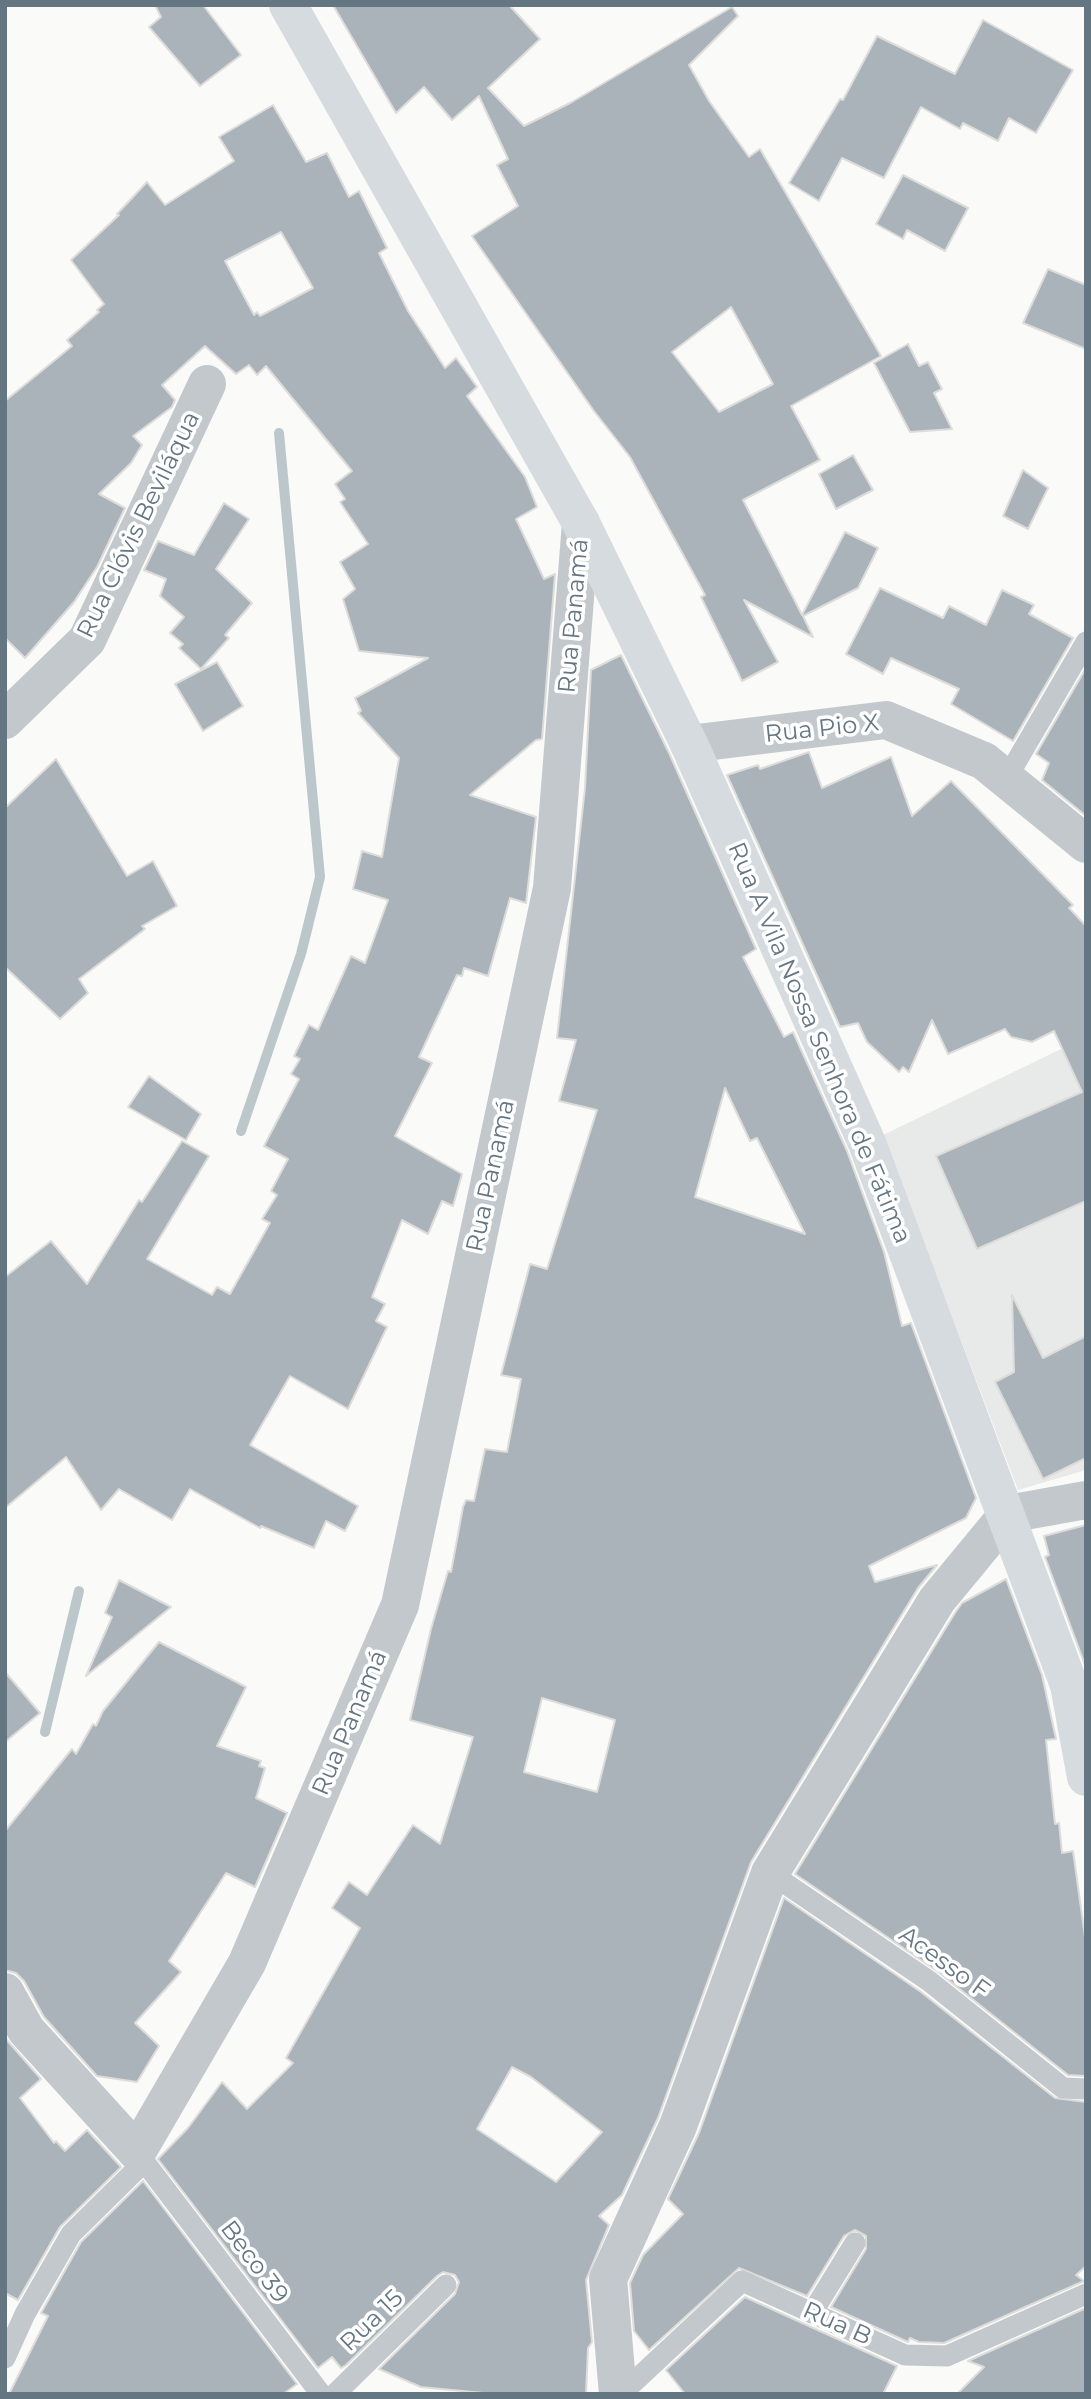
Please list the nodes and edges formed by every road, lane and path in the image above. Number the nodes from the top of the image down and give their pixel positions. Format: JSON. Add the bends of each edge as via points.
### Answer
{"nodes":[{"id":1,"x":288,"y":5,"type":"edge"},
{"id":2,"x":207,"y":384,"type":"dead end"},
{"id":3,"x":581,"y":523,"type":"junction"},
{"id":4,"x":1086,"y":642,"type":"edge"},
{"id":5,"x":5,"y":720,"type":"edge"},
{"id":6,"x":689,"y":744,"type":"junction"},
{"id":7,"x":1005,"y":781,"type":"junction"},
{"id":8,"x":1086,"y":844,"type":"edge"},
{"id":9,"x":1086,"y":1500,"type":"edge"},
{"id":10,"x":1008,"y":1514,"type":"junction"},
{"id":11,"x":1086,"y":1777,"type":"edge"},
{"id":12,"x":770,"y":1873,"type":"junction"},
{"id":13,"x":5,"y":1992,"type":"edge"},
{"id":14,"x":1086,"y":2089,"type":"edge"},
{"id":15,"x":141,"y":2157,"type":"junction"},
{"id":16,"x":855,"y":2243,"type":"dead end"},
{"id":17,"x":446,"y":2285,"type":"dead end"},
{"id":18,"x":1086,"y":2294,"type":"edge"},
{"id":19,"x":812,"y":2313,"type":"junction"},
{"id":20,"x":5,"y":2358,"type":"edge"},
{"id":21,"x":337,"y":2393,"type":"edge"},
{"id":22,"x":619,"y":2394,"type":"edge"}],
"edges":[{"from":1,"to":3,"type":"street","name":"Rua Panamá"},
{"from":2,"to":5,"type":"street","name":"Rua Clóvis Beviláqua","via":[[87,640]]},
{"from":3,"to":6,"type":"street","name":"Rua A Vila Nossa Senhora de Fátima"},
{"from":3,"to":15,"type":"street","name":"Rua Panamá","via":[[552,888],[400,1605],[247,1964]]},
{"from":4,"to":7,"type":"lane"},
{"from":6,"to":7,"type":"street","name":"Rua Pio X","via":[[886,720],[984,761]]},
{"from":6,"to":10,"type":"street","name":"Rua A Vila Nossa Senhora de Fátima","via":[[867,1143]]},
{"from":7,"to":8,"type":"street","name":"Rua Pio X"},
{"from":9,"to":10,"type":"street"},
{"from":10,"to":11,"type":"street","name":"Rua A Vila Nossa Senhora de Fátima","via":[[1069,1685]]},
{"from":10,"to":12,"type":"street","via":[[937,1600]]},
{"from":12,"to":14,"type":"lane","name":"Acesso F","via":[[929,1981],[1063,2088]]},
{"from":12,"to":22,"type":"street","via":[[678,2126],[608,2279]]},
{"from":13,"to":15,"type":"street","via":[[26,2030]]},
{"from":15,"to":20,"type":"lane","via":[[71,2234]]},
{"from":15,"to":21,"type":"lane","name":"Beco 39"},
{"from":16,"to":19,"type":"lane"},
{"from":17,"to":21,"type":"lane","name":"Rua 15"},
{"from":18,"to":19,"type":"lane","name":"Rua B","via":[[947,2356],[905,2355]]},
{"from":19,"to":22,"type":"lane","name":"Rua B","via":[[742,2281]]}]}
